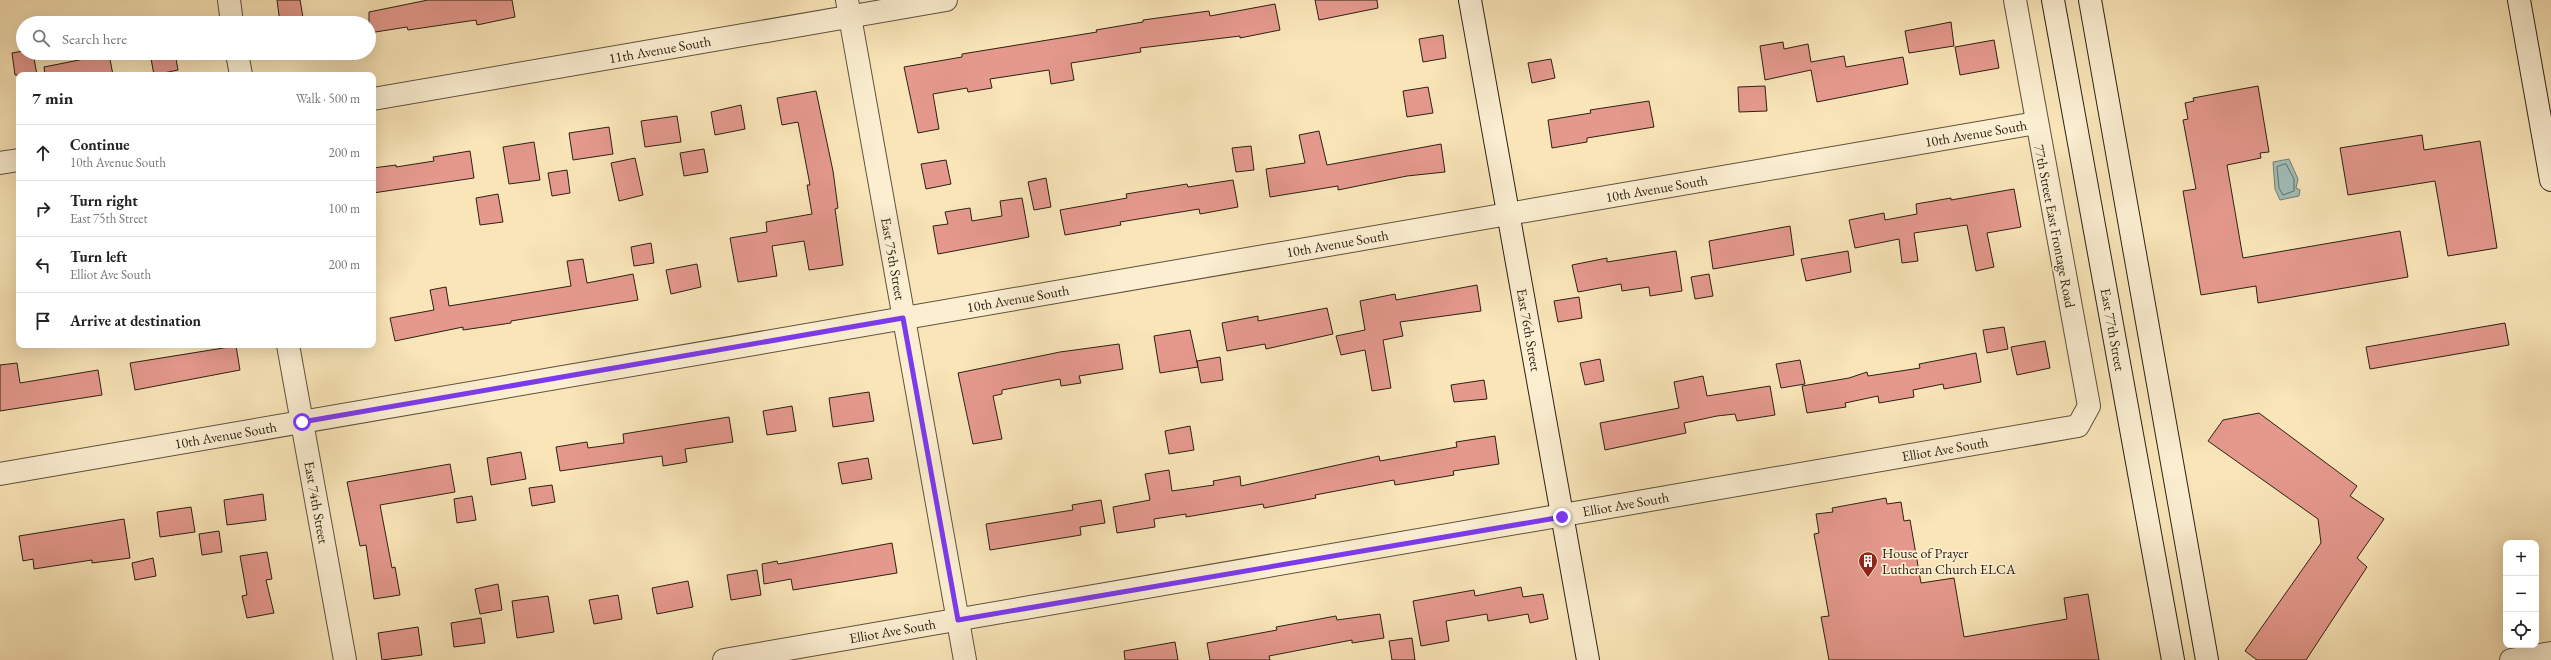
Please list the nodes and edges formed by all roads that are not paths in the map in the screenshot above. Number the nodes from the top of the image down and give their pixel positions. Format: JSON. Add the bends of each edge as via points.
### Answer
{"nodes":[{"id":1,"x":229,"y":0,"type":"edge"},
{"id":2,"x":946,"y":0,"type":"edge"},
{"id":3,"x":1470,"y":0,"type":"edge"},
{"id":4,"x":2014,"y":0,"type":"edge"},
{"id":5,"x":2053,"y":0,"type":"edge"},
{"id":6,"x":2090,"y":0,"type":"edge"},
{"id":7,"x":2519,"y":0,"type":"edge"},
{"id":8,"x":848,"y":8,"type":"edge"},
{"id":9,"x":231,"y":16,"type":"edge"},
{"id":10,"x":238,"y":60,"type":"edge"},
{"id":11,"x":240,"y":72,"type":"edge"},
{"id":12,"x":376,"y":98,"type":"edge"},
{"id":13,"x":2036,"y":123,"type":"junction"},
{"id":14,"x":16,"y":160,"type":"edge"},
{"id":15,"x":0,"y":163,"type":"edge"},
{"id":16,"x":2551,"y":180,"type":"edge"},
{"id":17,"x":1508,"y":214,"type":"junction"},
{"id":18,"x":903,"y":318,"type":"junction"},
{"id":19,"x":289,"y":348,"type":"edge"},
{"id":20,"x":302,"y":422,"type":"junction"},
{"id":21,"x":2078,"y":426,"type":"joint"},
{"id":22,"x":0,"y":474,"type":"edge"},
{"id":23,"x":1562,"y":517,"type":"junction"},
{"id":24,"x":958,"y":620,"type":"junction"},
{"id":25,"x":2551,"y":653,"type":"edge"},
{"id":26,"x":345,"y":660,"type":"edge"},
{"id":27,"x":724,"y":660,"type":"edge"},
{"id":28,"x":965,"y":660,"type":"edge"},
{"id":29,"x":1588,"y":660,"type":"edge"},
{"id":30,"x":2173,"y":660,"type":"edge"},
{"id":31,"x":2207,"y":660,"type":"edge"},
{"id":32,"x":2511,"y":660,"type":"edge"}],
"edges":[{"from":1,"to":9,"type":"street"},
{"from":2,"to":8,"type":"street","name":"11th Avenue South"},
{"from":3,"to":17,"type":"street","name":"East 76th Street"},
{"from":4,"to":13,"type":"street","name":"77th Street East Frontage Road"},
{"from":5,"to":30,"type":"street","name":"East 77th Street"},
{"from":6,"to":31,"type":"street"},
{"from":7,"to":16,"type":"street"},
{"from":8,"to":12,"type":"street","name":"11th Avenue South"},
{"from":8,"to":18,"type":"street","name":"East 75th Street"},
{"from":10,"to":11,"type":"street"},
{"from":13,"to":17,"type":"street","name":"10th Avenue South"},
{"from":13,"to":21,"type":"street","name":"77th Street East Frontage Road","via":[[2089,406]]},
{"from":14,"to":15,"type":"street"},
{"from":17,"to":18,"type":"street","name":"10th Avenue South"},
{"from":17,"to":23,"type":"street","name":"East 76th Street"},
{"from":18,"to":20,"type":"street","name":"10th Avenue South"},
{"from":18,"to":24,"type":"street","name":"East 75th Street"},
{"from":19,"to":20,"type":"street","name":"East 74th Street"},
{"from":20,"to":22,"type":"street","name":"10th Avenue South"},
{"from":20,"to":26,"type":"street","name":"East 74th Street"},
{"from":21,"to":23,"type":"street","name":"Elliot Ave South"},
{"from":23,"to":24,"type":"street","name":"Elliot Ave South"},
{"from":23,"to":29,"type":"street","name":"East 76th Street"},
{"from":24,"to":27,"type":"street","name":"Elliot Ave South"},
{"from":24,"to":28,"type":"street","name":"East 75th Street"},
{"from":25,"to":32,"type":"street"}]}
